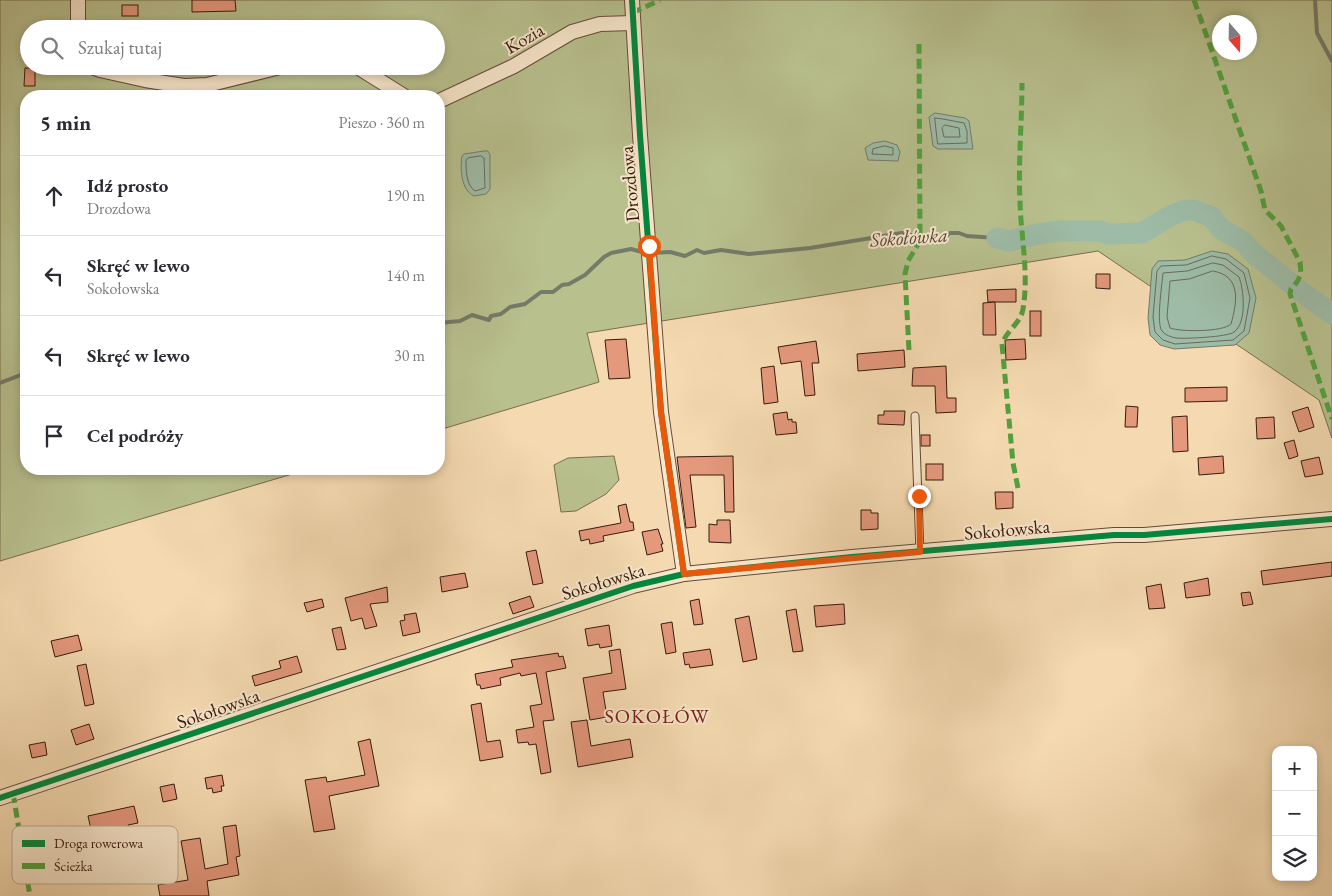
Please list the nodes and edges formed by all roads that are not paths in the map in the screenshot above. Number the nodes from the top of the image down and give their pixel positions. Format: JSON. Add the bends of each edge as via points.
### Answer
{"nodes":[{"id":1,"x":78,"y":0,"type":"edge"},
{"id":2,"x":632,"y":0,"type":"edge"},
{"id":3,"x":78,"y":20,"type":"edge"},
{"id":4,"x":633,"y":23,"type":"junction"},
{"id":5,"x":122,"y":75,"type":"edge"},
{"id":6,"x":249,"y":75,"type":"edge"},
{"id":7,"x":370,"y":75,"type":"edge"},
{"id":8,"x":394,"y":90,"type":"edge"},
{"id":9,"x":445,"y":97,"type":"edge"},
{"id":10,"x":915,"y":416,"type":"dead end"},
{"id":11,"x":1332,"y":519,"type":"edge"},
{"id":12,"x":920,"y":552,"type":"junction"},
{"id":13,"x":684,"y":574,"type":"junction"},
{"id":14,"x":0,"y":798,"type":"edge"}],
"edges":[{"from":1,"to":3,"type":"street"},
{"from":2,"to":4,"type":"street","name":"Drozdowa"},
{"from":4,"to":9,"type":"street","name":"Kozia","via":[[600,24],[572,32],[514,66]]},
{"from":4,"to":13,"type":"street","name":"Drozdowa","via":[[661,412]]},
{"from":5,"to":6,"type":"street","via":[[184,86],[207,86]]},
{"from":7,"to":8,"type":"street"},
{"from":10,"to":12,"type":"lane"},
{"from":11,"to":12,"type":"street","name":"Sokołowska"},
{"from":12,"to":13,"type":"street","name":"Sokołowska"},
{"from":13,"to":14,"type":"street","name":"Sokołowska","via":[[624,589]]}]}
